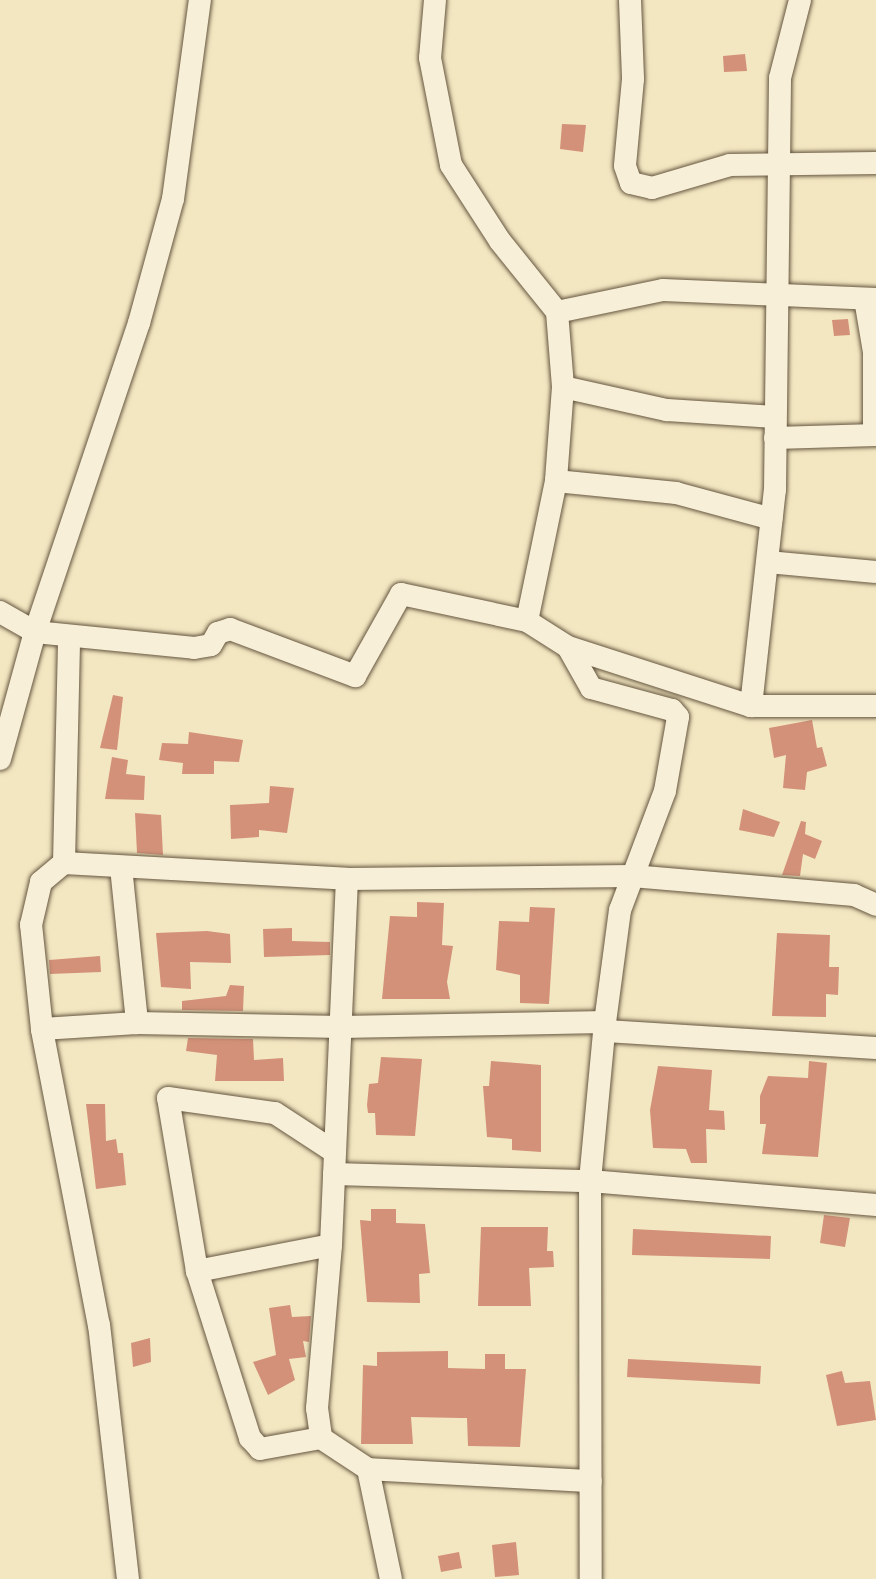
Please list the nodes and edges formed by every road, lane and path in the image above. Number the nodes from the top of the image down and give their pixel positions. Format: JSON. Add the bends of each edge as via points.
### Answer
{"nodes":[{"id":1,"x":200,"y":0,"type":"edge"},
{"id":2,"x":435,"y":0,"type":"edge"},
{"id":3,"x":630,"y":0,"type":"edge"},
{"id":4,"x":800,"y":0,"type":"edge"},
{"id":5,"x":778,"y":161,"type":"junction"},
{"id":6,"x":876,"y":163,"type":"edge"},
{"id":7,"x":775,"y":298,"type":"junction"},
{"id":8,"x":871,"y":299,"type":"edge"},
{"id":9,"x":557,"y":312,"type":"junction"},
{"id":10,"x":563,"y":387,"type":"junction"},
{"id":11,"x":775,"y":427,"type":"junction"},
{"id":12,"x":875,"y":435,"type":"edge"},
{"id":13,"x":556,"y":481,"type":"junction"},
{"id":14,"x":772,"y":519,"type":"junction"},
{"id":15,"x":768,"y":562,"type":"junction"},
{"id":16,"x":876,"y":572,"type":"edge"},
{"id":17,"x":0,"y":612,"type":"edge"},
{"id":18,"x":527,"y":621,"type":"junction"},
{"id":19,"x":35,"y":632,"type":"junction"},
{"id":20,"x":69,"y":636,"type":"junction"},
{"id":21,"x":568,"y":647,"type":"junction"},
{"id":22,"x":751,"y":706,"type":"junction"},
{"id":23,"x":876,"y":706,"type":"edge"},
{"id":24,"x":0,"y":759,"type":"edge"},
{"id":25,"x":64,"y":863,"type":"junction"},
{"id":26,"x":121,"y":867,"type":"junction"},
{"id":27,"x":632,"y":876,"type":"junction"},
{"id":28,"x":347,"y":879,"type":"junction"},
{"id":29,"x":876,"y":905,"type":"edge"},
{"id":30,"x":137,"y":1023,"type":"junction"},
{"id":31,"x":605,"y":1026,"type":"junction"},
{"id":32,"x":341,"y":1027,"type":"junction"},
{"id":33,"x":42,"y":1029,"type":"junction"},
{"id":34,"x":876,"y":1048,"type":"edge"},
{"id":35,"x":333,"y":1151,"type":"junction"},
{"id":36,"x":334,"y":1174,"type":"junction"},
{"id":37,"x":590,"y":1181,"type":"junction"},
{"id":38,"x":876,"y":1205,"type":"edge"},
{"id":39,"x":331,"y":1245,"type":"junction"},
{"id":40,"x":197,"y":1271,"type":"junction"},
{"id":41,"x":321,"y":1438,"type":"junction"},
{"id":42,"x":368,"y":1469,"type":"junction"},
{"id":43,"x":591,"y":1481,"type":"junction"},
{"id":44,"x":128,"y":1579,"type":"edge"},
{"id":45,"x":391,"y":1579,"type":"edge"},
{"id":46,"x":591,"y":1579,"type":"edge"}],
"edges":[{"from":1,"to":19,"type":"street","via":[[173,199],[139,323]]},
{"from":2,"to":9,"type":"street","via":[[430,58],[451,165],[500,241]]},
{"from":3,"to":5,"type":"street","via":[[633,79],[625,166],[631,183],[652,188],[712,167]]},
{"from":4,"to":5,"type":"street","via":[[780,78]]},
{"from":5,"to":6,"type":"street"},
{"from":5,"to":7,"type":"street"},
{"from":7,"to":8,"type":"street"},
{"from":7,"to":9,"type":"street","via":[[663,290]]},
{"from":7,"to":11,"type":"street"},
{"from":8,"to":12,"type":"street"},
{"from":9,"to":10,"type":"street"},
{"from":10,"to":11,"type":"street"},
{"from":10,"to":13,"type":"street"},
{"from":11,"to":12,"type":"street"},
{"from":11,"to":14,"type":"street"},
{"from":13,"to":14,"type":"street","via":[[676,493]]},
{"from":13,"to":18,"type":"street"},
{"from":14,"to":15,"type":"street"},
{"from":15,"to":16,"type":"street"},
{"from":15,"to":22,"type":"street"},
{"from":17,"to":19,"type":"street"},
{"from":18,"to":20,"type":"street","via":[[401,594],[355,676],[230,629],[203,648]]},
{"from":18,"to":21,"type":"street"},
{"from":19,"to":20,"type":"street"},
{"from":19,"to":24,"type":"street"},
{"from":20,"to":25,"type":"street"},
{"from":21,"to":22,"type":"street"},
{"from":21,"to":27,"type":"street","via":[[591,688],[672,710],[678,717],[665,791]]},
{"from":22,"to":23,"type":"street"},
{"from":25,"to":26,"type":"street"},
{"from":25,"to":33,"type":"street","via":[[41,882],[31,925]]},
{"from":26,"to":28,"type":"street"},
{"from":26,"to":30,"type":"street"},
{"from":27,"to":28,"type":"street"},
{"from":27,"to":29,"type":"street","via":[[854,895]]},
{"from":27,"to":31,"type":"street","via":[[620,910]]},
{"from":28,"to":32,"type":"street"},
{"from":30,"to":32,"type":"street"},
{"from":30,"to":33,"type":"street"},
{"from":31,"to":32,"type":"street"},
{"from":31,"to":34,"type":"street"},
{"from":31,"to":37,"type":"street"},
{"from":32,"to":35,"type":"street"},
{"from":33,"to":44,"type":"street","via":[[99,1326]]},
{"from":35,"to":36,"type":"street"},
{"from":35,"to":40,"type":"street","via":[[275,1113],[168,1098]]},
{"from":36,"to":37,"type":"street"},
{"from":36,"to":39,"type":"street"},
{"from":37,"to":38,"type":"street"},
{"from":37,"to":43,"type":"street"},
{"from":39,"to":40,"type":"street"},
{"from":39,"to":41,"type":"street","via":[[317,1408]]},
{"from":40,"to":41,"type":"street","via":[[255,1447]]},
{"from":41,"to":42,"type":"street"},
{"from":42,"to":43,"type":"street"},
{"from":42,"to":45,"type":"street"},
{"from":43,"to":46,"type":"street"}]}
